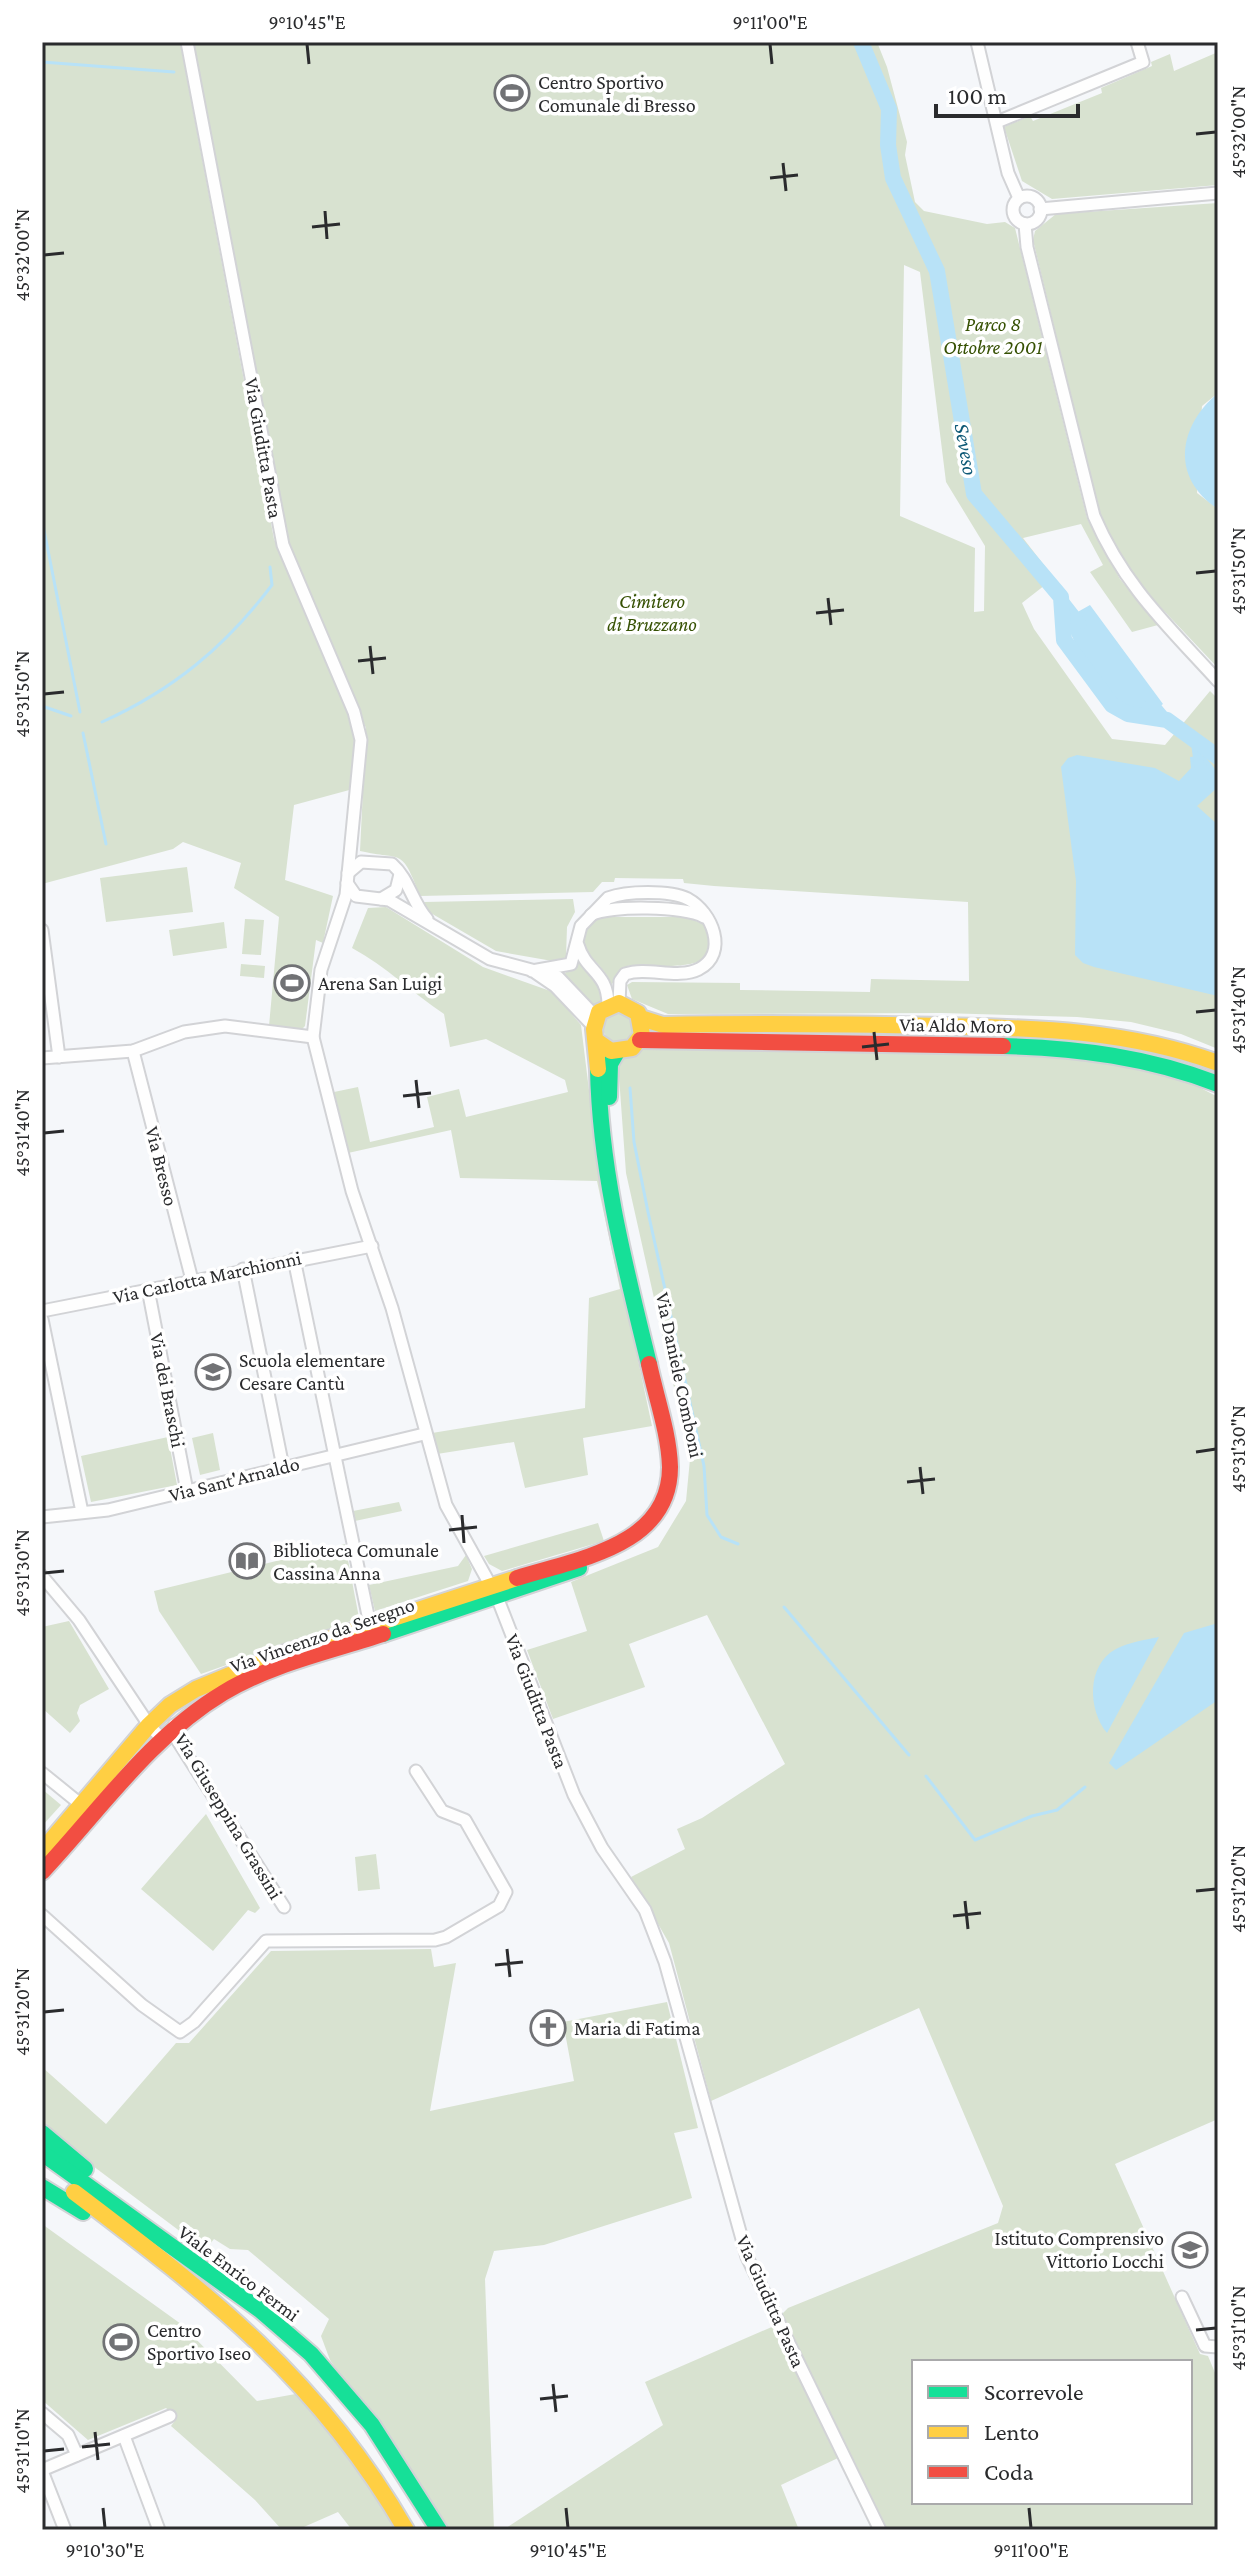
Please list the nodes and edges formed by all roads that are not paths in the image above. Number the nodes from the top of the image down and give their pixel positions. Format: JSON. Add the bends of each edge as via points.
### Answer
{"nodes":[{"id":1,"x":187,"y":42,"type":"edge"},
{"id":2,"x":977,"y":42,"type":"edge"},
{"id":3,"x":1137,"y":42,"type":"edge"},
{"id":4,"x":997,"y":122,"type":"junction"},
{"id":5,"x":1218,"y":193,"type":"edge"},
{"id":6,"x":1019,"y":198,"type":"junction"},
{"id":7,"x":1040,"y":209,"type":"junction"},
{"id":8,"x":1025,"y":224,"type":"junction"},
{"id":9,"x":1218,"y":681,"type":"edge"},
{"id":10,"x":350,"y":843,"type":"junction"},
{"id":11,"x":367,"y":862,"type":"junction"},
{"id":12,"x":400,"y":874,"type":"junction"},
{"id":13,"x":347,"y":879,"type":"junction"},
{"id":14,"x":381,"y":899,"type":"junction"},
{"id":15,"x":429,"y":922,"type":"junction"},
{"id":16,"x":42,"y":930,"type":"edge"},
{"id":17,"x":578,"y":945,"type":"junction"},
{"id":18,"x":532,"y":971,"type":"junction"},
{"id":19,"x":641,"y":1018,"type":"junction"},
{"id":20,"x":603,"y":1019,"type":"junction"},
{"id":21,"x":313,"y":1037,"type":"junction"},
{"id":22,"x":640,"y":1040,"type":"junction"},
{"id":23,"x":133,"y":1051,"type":"junction"},
{"id":24,"x":617,"y":1052,"type":"junction"},
{"id":25,"x":59,"y":1057,"type":"junction"},
{"id":26,"x":42,"y":1058,"type":"edge"},
{"id":27,"x":1218,"y":1063,"type":"edge"},
{"id":28,"x":1218,"y":1084,"type":"edge"},
{"id":29,"x":372,"y":1246,"type":"junction"},
{"id":30,"x":294,"y":1259,"type":"junction"},
{"id":31,"x":243,"y":1269,"type":"junction"},
{"id":32,"x":192,"y":1280,"type":"junction"},
{"id":33,"x":148,"y":1289,"type":"junction"},
{"id":34,"x":42,"y":1311,"type":"edge"},
{"id":35,"x":42,"y":1319,"type":"edge"},
{"id":36,"x":424,"y":1434,"type":"junction"},
{"id":37,"x":333,"y":1453,"type":"junction"},
{"id":38,"x":283,"y":1467,"type":"junction"},
{"id":39,"x":187,"y":1491,"type":"junction"},
{"id":40,"x":82,"y":1512,"type":"junction"},
{"id":41,"x":42,"y":1517,"type":"edge"},
{"id":42,"x":42,"y":1576,"type":"edge"},
{"id":43,"x":494,"y":1591,"type":"junction"},
{"id":44,"x":370,"y":1625,"type":"junction"},
{"id":45,"x":149,"y":1725,"type":"junction"},
{"id":46,"x":174,"y":1725,"type":"junction"},
{"id":47,"x":161,"y":1738,"type":"junction"},
{"id":48,"x":124,"y":1753,"type":"junction"},
{"id":49,"x":137,"y":1765,"type":"junction"},
{"id":50,"x":416,"y":1771,"type":"dead end"},
{"id":51,"x":42,"y":1773,"type":"edge"},
{"id":52,"x":80,"y":1804,"type":"junction"},
{"id":53,"x":93,"y":1816,"type":"junction"},
{"id":54,"x":42,"y":1851,"type":"edge"},
{"id":55,"x":42,"y":1872,"type":"edge"},
{"id":56,"x":284,"y":1907,"type":"dead end"},
{"id":57,"x":42,"y":1915,"type":"edge"},
{"id":58,"x":42,"y":2133,"type":"edge"},
{"id":59,"x":42,"y":2153,"type":"edge"},
{"id":60,"x":42,"y":2168,"type":"edge"},
{"id":61,"x":42,"y":2187,"type":"edge"},
{"id":62,"x":166,"y":2254,"type":"junction"},
{"id":63,"x":1182,"y":2297,"type":"dead end"},
{"id":64,"x":1218,"y":2347,"type":"edge"},
{"id":65,"x":42,"y":2413,"type":"edge"},
{"id":66,"x":170,"y":2416,"type":"dead end"},
{"id":67,"x":124,"y":2436,"type":"junction"},
{"id":68,"x":77,"y":2455,"type":"junction"},
{"id":69,"x":42,"y":2470,"type":"edge"},
{"id":70,"x":65,"y":2530,"type":"edge"},
{"id":71,"x":159,"y":2530,"type":"edge"},
{"id":72,"x":406,"y":2530,"type":"edge"},
{"id":73,"x":439,"y":2530,"type":"edge"},
{"id":74,"x":880,"y":2530,"type":"edge"}],
"edges":[{"from":1,"to":10,"type":"street","name":"Via Giuditta Pasta","via":[[283,545],[361,740]]},
{"from":2,"to":4,"type":"street"},
{"from":3,"to":4,"type":"street","via":[[1143,62]]},
{"from":4,"to":6,"type":"street"},
{"from":5,"to":7,"type":"street"},
{"from":6,"to":7,"type":"street","via":[[1034,198]]},
{"from":6,"to":8,"type":"street","via":[[1014,215]]},
{"from":7,"to":8,"type":"street","via":[[1038,218]]},
{"from":8,"to":9,"type":"street","via":[[1099,529],[1130,584]]},
{"from":10,"to":11,"type":"street","via":[[353,857]]},
{"from":10,"to":13,"type":"street","name":"Via Giuditta Pasta"},
{"from":11,"to":12,"type":"street","via":[[389,863]]},
{"from":11,"to":13,"type":"street","via":[[354,866]]},
{"from":12,"to":14,"type":"street","via":[[396,890]]},
{"from":12,"to":15,"type":"street"},
{"from":13,"to":14,"type":"street","via":[[358,898]]},
{"from":13,"to":21,"type":"street","name":"Via Giuditta Pasta","via":[[343,908],[320,974]]},
{"from":14,"to":15,"type":"street"},
{"from":15,"to":18,"type":"street","via":[[485,956]]},
{"from":16,"to":25,"type":"street"},
{"from":17,"to":18,"type":"street","via":[[571,964]]},
{"from":17,"to":20,"type":"street","via":[[604,981]]},
{"from":17,"to":20,"type":"street","via":[[585,921],[615,896],[674,895],[693,903],[715,936],[715,950],[702,967],[684,973],[628,973]]},
{"from":18,"to":20,"type":"street","via":[[558,977]]},
{"from":19,"to":20,"type":"main road","via":[[630,1006]]},
{"from":19,"to":22,"type":"main road"},
{"from":19,"to":27,"type":"main road","name":"Via Aldo Moro","via":[[663,1025],[1104,1032]]},
{"from":20,"to":24,"type":"main road"},
{"from":20,"to":43,"type":"main road","name":"Via Daniele Comboni","via":[[601,1123],[609,1192],[668,1447],[669,1486],[658,1513],[627,1541]]},
{"from":21,"to":23,"type":"street","via":[[225,1026],[184,1032]]},
{"from":21,"to":29,"type":"street","name":"Via Giuditta Pasta","via":[[352,1191]]},
{"from":22,"to":24,"type":"main road"},
{"from":22,"to":28,"type":"main road","name":"Via Aldo Moro","via":[[1066,1048],[1146,1059]]},
{"from":23,"to":25,"type":"street"},
{"from":23,"to":32,"type":"street","name":"Via Bresso"},
{"from":24,"to":43,"type":"main road","name":"Via Daniele Comboni","via":[[610,1064],[609,1094],[616,1171],[678,1446],[679,1487],[664,1522],[639,1545]]},
{"from":25,"to":26,"type":"street"},
{"from":29,"to":30,"type":"street","name":"Via Carlotta Marchionni"},
{"from":29,"to":36,"type":"street","name":"Via Giuditta Pasta"},
{"from":30,"to":31,"type":"street","name":"Via Carlotta Marchionni"},
{"from":30,"to":37,"type":"street"},
{"from":31,"to":32,"type":"street","name":"Via Carlotta Marchionni"},
{"from":31,"to":38,"type":"street"},
{"from":32,"to":33,"type":"street","name":"Via Carlotta Marchionni"},
{"from":33,"to":34,"type":"street","name":"Via Carlotta Marchionni"},
{"from":33,"to":39,"type":"street","name":"Via dei Braschi"},
{"from":35,"to":40,"type":"street"},
{"from":36,"to":37,"type":"street","name":"Via Sant'Arnaldo"},
{"from":36,"to":43,"type":"street","name":"Via Giuditta Pasta","via":[[446,1505]]},
{"from":37,"to":38,"type":"street","name":"Via Sant'Arnaldo"},
{"from":37,"to":44,"type":"street"},
{"from":38,"to":39,"type":"street","name":"Via Sant'Arnaldo"},
{"from":39,"to":40,"type":"street","name":"Via Sant'Arnaldo"},
{"from":40,"to":41,"type":"street","name":"Via Sant'Arnaldo"},
{"from":42,"to":45,"type":"street","via":[[79,1620]]},
{"from":43,"to":44,"type":"main road","name":"Via Vincenzo da Seregno"},
{"from":43,"to":46,"type":"main road","name":"Via Vincenzo da Seregno","via":[[252,1678],[210,1698]]},
{"from":43,"to":74,"type":"street","name":"Via Giuditta Pasta","via":[[574,1795],[602,1848],[645,1910],[665,1962],[747,2257]]},
{"from":44,"to":45,"type":"main road","name":"Via Vincenzo da Seregno","via":[[222,1677],[178,1699]]},
{"from":45,"to":47,"type":"street"},
{"from":45,"to":48,"type":"main road","name":"Via Vincenzo da Seregno"},
{"from":46,"to":47,"type":"main road","name":"Via Vincenzo da Seregno"},
{"from":46,"to":56,"type":"street","name":"Via Giuseppina Grassini","via":[[176,1738]]},
{"from":47,"to":49,"type":"main road","name":"Via Vincenzo da Seregno"},
{"from":48,"to":49,"type":"street","via":[[137,1753]]},
{"from":48,"to":52,"type":"main road","name":"Via Vincenzo da Seregno"},
{"from":49,"to":53,"type":"main road","name":"Via Vincenzo da Seregno"},
{"from":50,"to":57,"type":"street","via":[[442,1811],[465,1820],[506,1892],[499,1906],[446,1937],[266,1941],[180,2032]]},
{"from":51,"to":52,"type":"street"},
{"from":52,"to":53,"type":"street"},
{"from":52,"to":54,"type":"main road","name":"Via Vincenzo da Seregno"},
{"from":53,"to":55,"type":"main road","name":"Via Vincenzo da Seregno"},
{"from":58,"to":62,"type":"main road"},
{"from":59,"to":62,"type":"main road","name":"Viale Enrico Fermi"},
{"from":60,"to":62,"type":"main road","name":"Viale Enrico Fermi"},
{"from":61,"to":62,"type":"main road"},
{"from":62,"to":72,"type":"main road","name":"Viale Enrico Fermi","via":[[315,2395]]},
{"from":62,"to":73,"type":"main road","name":"Viale Enrico Fermi","via":[[246,2299],[332,2376],[408,2474]]},
{"from":63,"to":64,"type":"street","via":[[1205,2346]]},
{"from":65,"to":68,"type":"street","via":[[68,2435]]},
{"from":66,"to":67,"type":"street"},
{"from":67,"to":68,"type":"street"},
{"from":67,"to":71,"type":"street"},
{"from":68,"to":69,"type":"street"},
{"from":69,"to":70,"type":"street"}]}
